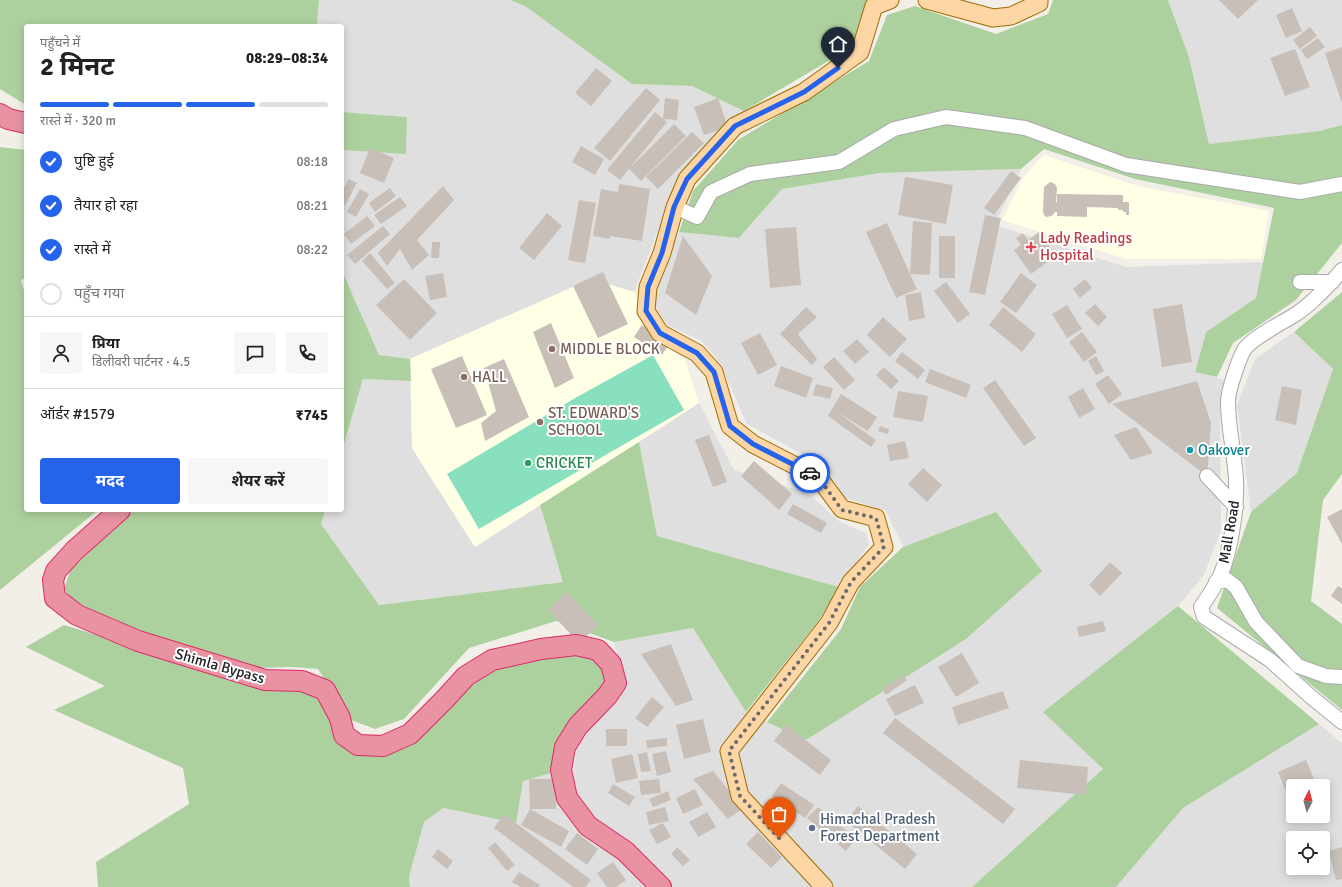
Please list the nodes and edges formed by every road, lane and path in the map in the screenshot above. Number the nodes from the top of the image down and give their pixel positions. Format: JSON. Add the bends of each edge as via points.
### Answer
{"nodes":[{"id":1,"x":890,"y":0,"type":"edge"},
{"id":2,"x":927,"y":0,"type":"edge"},
{"id":3,"x":1039,"y":0,"type":"edge"},
{"id":4,"x":0,"y":114,"type":"edge"},
{"id":5,"x":24,"y":123,"type":"edge"},
{"id":6,"x":1342,"y":184,"type":"edge"},
{"id":7,"x":674,"y":207,"type":"junction"},
{"id":8,"x":1342,"y":270,"type":"edge"},
{"id":9,"x":1300,"y":282,"type":"dead end"},
{"id":10,"x":1332,"y":282,"type":"junction"},
{"id":11,"x":1207,"y":476,"type":"dead end"},
{"id":12,"x":1236,"y":507,"type":"junction"},
{"id":13,"x":118,"y":512,"type":"edge"},
{"id":14,"x":1216,"y":582,"type":"junction"},
{"id":15,"x":1342,"y":677,"type":"edge"},
{"id":16,"x":1342,"y":722,"type":"edge"},
{"id":17,"x":661,"y":887,"type":"edge"},
{"id":18,"x":824,"y":887,"type":"edge"}],
"edges":[{"from":1,"to":7,"type":"main road","via":[[874,6],[860,52],[804,92],[735,126],[687,179]]},
{"from":2,"to":3,"type":"main road","via":[[993,18],[1011,16],[1039,3]]},
{"from":4,"to":5,"type":"highway","via":[[8,119]]},
{"from":6,"to":7,"type":"street","via":[[1300,192],[1126,165],[1025,128],[946,117],[894,129],[839,162],[750,174],[711,192],[697,217]]},
{"from":7,"to":18,"type":"main road","via":[[662,253],[648,287],[646,311],[660,333],[697,353],[714,372],[730,426],[753,444],[819,478],[842,510],[876,518],[884,547],[851,582],[829,623],[729,751],[740,796]]},
{"from":8,"to":10,"type":"street","name":"Mall Road"},
{"from":9,"to":10,"type":"street"},
{"from":10,"to":12,"type":"street","name":"Mall Road","via":[[1297,313],[1262,334],[1245,349],[1228,400],[1236,470]]},
{"from":11,"to":12,"type":"street"},
{"from":12,"to":14,"type":"street","name":"Mall Road","via":[[1229,547]]},
{"from":13,"to":17,"type":"highway","name":"Shimla Bypass","via":[[74,551],[56,571],[53,580],[55,598],[77,615],[138,642],[265,680],[302,681],[325,690],[340,718],[344,735],[358,745],[383,746],[410,734],[466,676],[492,660],[541,649],[576,645],[598,650],[611,664],[616,682],[607,696],[578,726],[565,747],[561,770],[567,798],[588,826],[625,851]]},
{"from":14,"to":15,"type":"street","via":[[1227,580],[1236,587],[1256,622],[1298,666],[1326,676]]},
{"from":14,"to":16,"type":"street","name":"Mall Road","via":[[1201,606],[1204,617],[1270,660]]}]}
